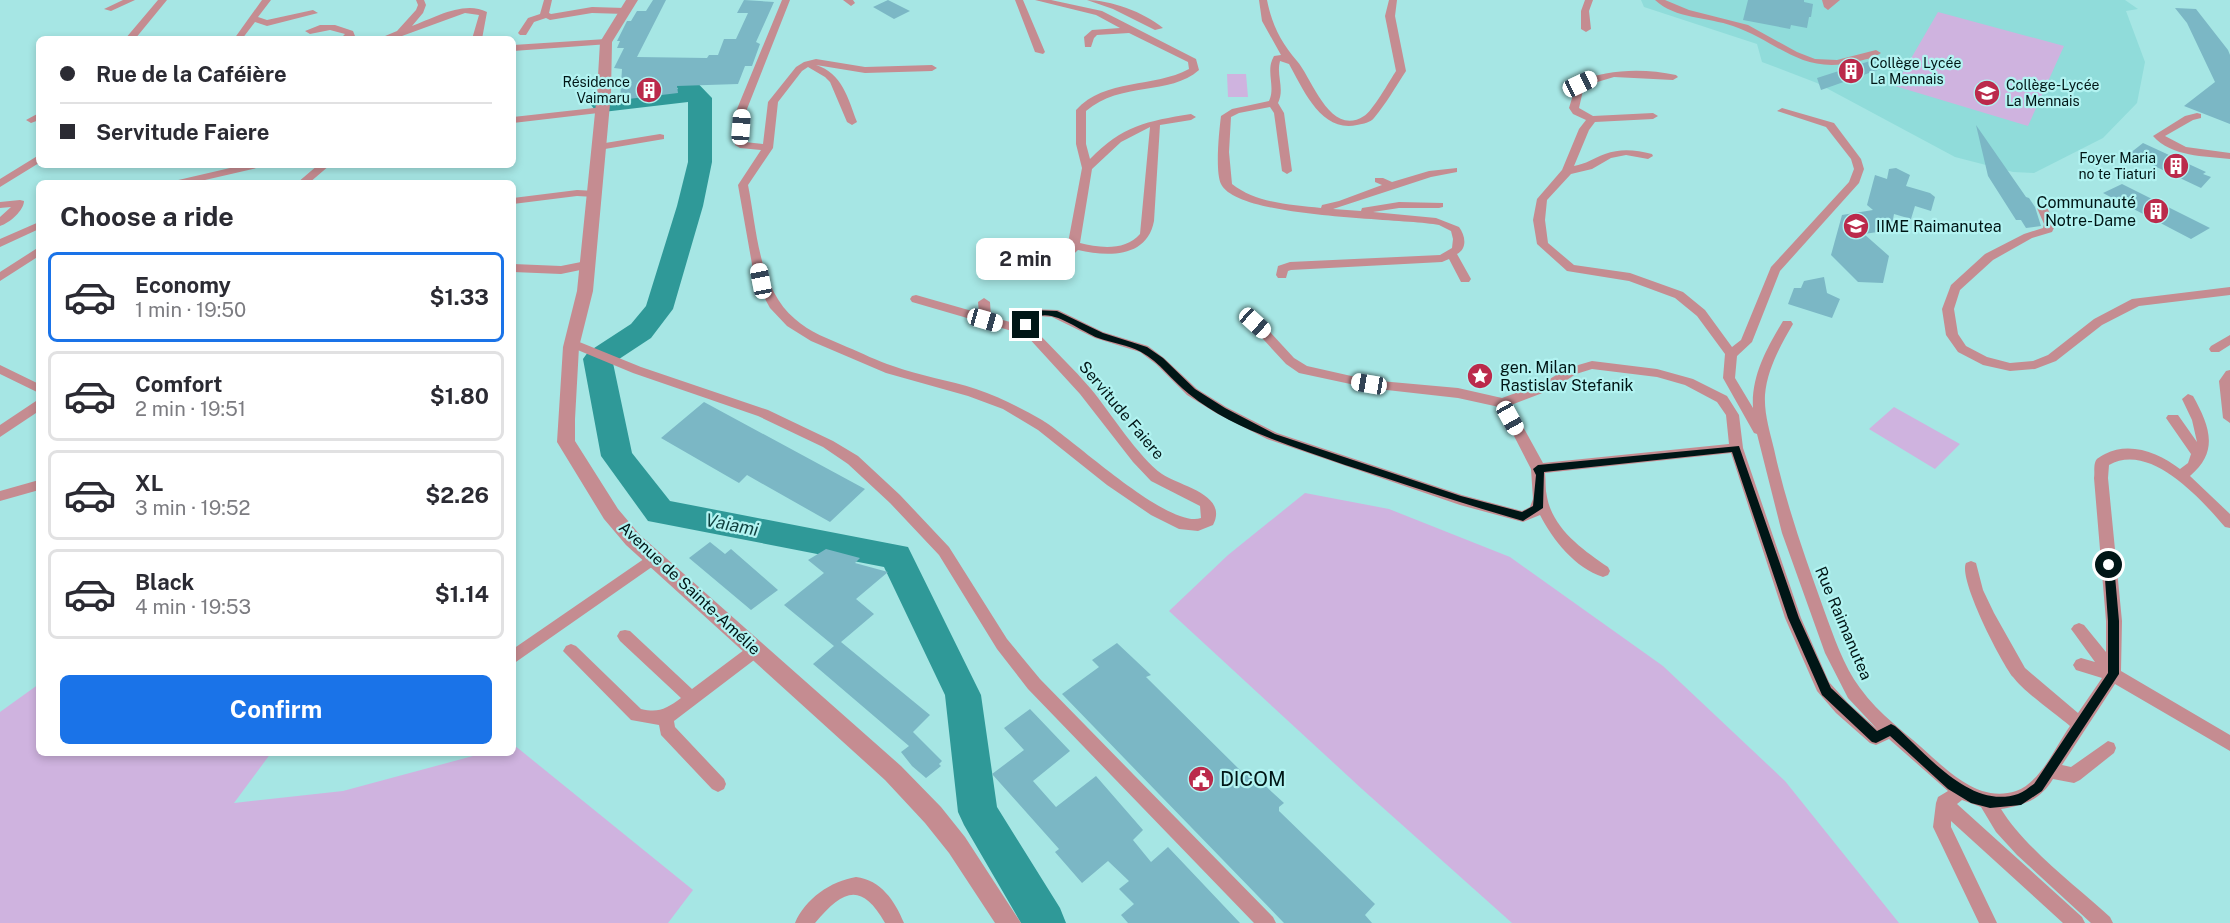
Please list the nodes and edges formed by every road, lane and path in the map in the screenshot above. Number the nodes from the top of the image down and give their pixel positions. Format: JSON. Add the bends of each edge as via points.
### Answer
{"nodes":[{"id":1,"x":131,"y":0,"type":"edge"},
{"id":2,"x":163,"y":0,"type":"edge"},
{"id":3,"x":267,"y":0,"type":"edge"},
{"id":4,"x":420,"y":0,"type":"edge"},
{"id":5,"x":548,"y":0,"type":"edge"},
{"id":6,"x":786,"y":0,"type":"edge"},
{"id":7,"x":1019,"y":0,"type":"edge"},
{"id":8,"x":1039,"y":0,"type":"edge"},
{"id":9,"x":1091,"y":0,"type":"edge"},
{"id":10,"x":1263,"y":0,"type":"edge"},
{"id":11,"x":1393,"y":0,"type":"edge"},
{"id":12,"x":1589,"y":0,"type":"edge"},
{"id":13,"x":1659,"y":0,"type":"edge"},
{"id":14,"x":1826,"y":0,"type":"edge"},
{"id":15,"x":1836,"y":0,"type":"edge"},
{"id":16,"x":628,"y":5,"type":"edge"},
{"id":17,"x":108,"y":9,"type":"dead end"},
{"id":18,"x":313,"y":13,"type":"dead end"},
{"id":19,"x":547,"y":15,"type":"junction"},
{"id":20,"x":254,"y":19,"type":"junction"},
{"id":21,"x":1158,"y":28,"type":"dead end"},
{"id":22,"x":1586,"y":29,"type":"dead end"},
{"id":23,"x":1130,"y":30,"type":"junction"},
{"id":24,"x":310,"y":31,"type":"dead end"},
{"id":25,"x":523,"y":33,"type":"dead end"},
{"id":26,"x":133,"y":36,"type":"edge"},
{"id":27,"x":240,"y":36,"type":"edge"},
{"id":28,"x":350,"y":36,"type":"edge"},
{"id":29,"x":398,"y":36,"type":"edge"},
{"id":30,"x":399,"y":36,"type":"edge"},
{"id":31,"x":478,"y":36,"type":"edge"},
{"id":32,"x":606,"y":42,"type":"junction"},
{"id":33,"x":1088,"y":45,"type":"dead end"},
{"id":34,"x":516,"y":48,"type":"edge"},
{"id":35,"x":1040,"y":52,"type":"dead end"},
{"id":36,"x":1876,"y":53,"type":"dead end"},
{"id":37,"x":1287,"y":58,"type":"junction"},
{"id":38,"x":932,"y":68,"type":"dead end"},
{"id":39,"x":799,"y":69,"type":"junction"},
{"id":40,"x":1673,"y":77,"type":"dead end"},
{"id":41,"x":1274,"y":103,"type":"junction"},
{"id":42,"x":603,"y":110,"type":"junction"},
{"id":43,"x":1782,"y":111,"type":"dead end"},
{"id":44,"x":1653,"y":116,"type":"dead end"},
{"id":45,"x":2196,"y":116,"type":"dead end"},
{"id":46,"x":1191,"y":117,"type":"dead end"},
{"id":47,"x":1592,"y":119,"type":"junction"},
{"id":48,"x":516,"y":120,"type":"edge"},
{"id":49,"x":852,"y":122,"type":"dead end"},
{"id":50,"x":1155,"y":123,"type":"junction"},
{"id":51,"x":660,"y":137,"type":"dead end"},
{"id":52,"x":599,"y":147,"type":"junction"},
{"id":53,"x":768,"y":148,"type":"junction"},
{"id":54,"x":1648,"y":156,"type":"dead end"},
{"id":55,"x":2230,"y":156,"type":"edge"},
{"id":56,"x":36,"y":160,"type":"edge"},
{"id":57,"x":244,"y":168,"type":"edge"},
{"id":58,"x":321,"y":168,"type":"edge"},
{"id":59,"x":1087,"y":168,"type":"junction"},
{"id":60,"x":1453,"y":170,"type":"dead end"},
{"id":61,"x":1287,"y":171,"type":"dead end"},
{"id":62,"x":1567,"y":171,"type":"junction"},
{"id":63,"x":191,"y":180,"type":"edge"},
{"id":64,"x":306,"y":180,"type":"edge"},
{"id":65,"x":0,"y":184,"type":"edge"},
{"id":66,"x":595,"y":194,"type":"junction"},
{"id":67,"x":516,"y":201,"type":"edge"},
{"id":68,"x":0,"y":205,"type":"edge"},
{"id":69,"x":1439,"y":205,"type":"dead end"},
{"id":70,"x":1296,"y":208,"type":"junction"},
{"id":71,"x":2042,"y":208,"type":"dead end"},
{"id":72,"x":1354,"y":214,"type":"junction"},
{"id":73,"x":0,"y":222,"type":"edge"},
{"id":74,"x":36,"y":226,"type":"edge"},
{"id":75,"x":0,"y":243,"type":"edge"},
{"id":76,"x":1076,"y":246,"type":"junction"},
{"id":77,"x":36,"y":253,"type":"edge"},
{"id":78,"x":1452,"y":255,"type":"junction"},
{"id":79,"x":586,"y":265,"type":"junction"},
{"id":80,"x":516,"y":268,"type":"edge"},
{"id":81,"x":1054,"y":274,"type":"dead end"},
{"id":82,"x":1282,"y":275,"type":"dead end"},
{"id":83,"x":0,"y":277,"type":"edge"},
{"id":84,"x":1465,"y":279,"type":"dead end"},
{"id":85,"x":2230,"y":291,"type":"edge"},
{"id":86,"x":916,"y":299,"type":"dead end"},
{"id":87,"x":984,"y":302,"type":"dead end"},
{"id":88,"x":985,"y":320,"type":"junction"},
{"id":89,"x":1255,"y":323,"type":"dead end"},
{"id":90,"x":1787,"y":324,"type":"dead end"},
{"id":91,"x":1030,"y":332,"type":"junction"},
{"id":92,"x":2230,"y":339,"type":"edge"},
{"id":93,"x":572,"y":344,"type":"junction"},
{"id":94,"x":2215,"y":349,"type":"dead end"},
{"id":95,"x":1731,"y":354,"type":"junction"},
{"id":96,"x":0,"y":369,"type":"edge"},
{"id":97,"x":2230,"y":374,"type":"edge"},
{"id":98,"x":36,"y":387,"type":"edge"},
{"id":99,"x":2188,"y":399,"type":"dead end"},
{"id":100,"x":1503,"y":403,"type":"junction"},
{"id":101,"x":36,"y":406,"type":"edge"},
{"id":102,"x":2173,"y":418,"type":"dead end"},
{"id":103,"x":2230,"y":418,"type":"edge"},
{"id":104,"x":0,"y":432,"type":"edge"},
{"id":105,"x":1763,"y":434,"type":"junction"},
{"id":106,"x":1736,"y":448,"type":"junction"},
{"id":107,"x":2198,"y":454,"type":"junction"},
{"id":108,"x":1538,"y":469,"type":"junction"},
{"id":109,"x":2180,"y":477,"type":"junction"},
{"id":110,"x":36,"y":486,"type":"edge"},
{"id":111,"x":0,"y":496,"type":"edge"},
{"id":112,"x":1540,"y":500,"type":"junction"},
{"id":113,"x":2230,"y":523,"type":"edge"},
{"id":114,"x":654,"y":558,"type":"junction"},
{"id":115,"x":1971,"y":567,"type":"dead end"},
{"id":116,"x":1603,"y":571,"type":"dead end"},
{"id":117,"x":2079,"y":629,"type":"dead end"},
{"id":118,"x":625,"y":636,"type":"dead end"},
{"id":119,"x":757,"y":649,"type":"junction"},
{"id":120,"x":571,"y":651,"type":"dead end"},
{"id":121,"x":516,"y":655,"type":"edge"},
{"id":122,"x":2081,"y":665,"type":"dead end"},
{"id":123,"x":2113,"y":674,"type":"junction"},
{"id":124,"x":692,"y":699,"type":"junction"},
{"id":125,"x":666,"y":717,"type":"junction"},
{"id":126,"x":2079,"y":724,"type":"junction"},
{"id":127,"x":1891,"y":729,"type":"junction"},
{"id":128,"x":2230,"y":744,"type":"edge"},
{"id":129,"x":2108,"y":748,"type":"dead end"},
{"id":130,"x":2049,"y":771,"type":"junction"},
{"id":131,"x":718,"y":784,"type":"dead end"},
{"id":132,"x":1961,"y":791,"type":"junction"},
{"id":133,"x":1987,"y":801,"type":"junction"},
{"id":134,"x":1944,"y":803,"type":"junction"},
{"id":135,"x":804,"y":923,"type":"edge"},
{"id":136,"x":895,"y":923,"type":"edge"},
{"id":137,"x":1009,"y":923,"type":"edge"},
{"id":138,"x":1267,"y":923,"type":"edge"},
{"id":139,"x":1988,"y":923,"type":"edge"},
{"id":140,"x":2076,"y":923,"type":"edge"},
{"id":141,"x":2104,"y":923,"type":"edge"}],
"edges":[{"from":1,"to":17,"type":"street"},
{"from":2,"to":26,"type":"street"},
{"from":3,"to":20,"type":"street"},
{"from":4,"to":29,"type":"street","via":[[420,11]]},
{"from":5,"to":19,"type":"street","via":[[544,14]]},
{"from":6,"to":53,"type":"street","via":[[742,109],[740,145]]},
{"from":7,"to":35,"type":"street"},
{"from":8,"to":23,"type":"street","via":[[1099,13]]},
{"from":9,"to":21,"type":"street"},
{"from":10,"to":37,"type":"street","via":[[1268,21]]},
{"from":11,"to":37,"type":"street","via":[[1390,12],[1401,71],[1369,118],[1362,122],[1329,117]]},
{"from":12,"to":22,"type":"street"},
{"from":13,"to":36,"type":"street","via":[[1678,10],[1735,23],[1813,62],[1836,63]]},
{"from":14,"to":15,"type":"street","via":[[1828,7]]},
{"from":16,"to":19,"type":"street"},
{"from":16,"to":32,"type":"street","name":"Avenue de Sainte-Amélie"},
{"from":18,"to":20,"type":"street","via":[[267,23]]},
{"from":19,"to":25,"type":"street","via":[[531,20]]},
{"from":20,"to":27,"type":"street"},
{"from":23,"to":33,"type":"street","via":[[1095,32]]},
{"from":23,"to":59,"type":"street","via":[[1193,61],[1194,70],[1179,78],[1117,91],[1087,104],[1080,118]]},
{"from":24,"to":28,"type":"street","via":[[329,27],[344,30]]},
{"from":30,"to":31,"type":"street","via":[[473,9],[484,14]]},
{"from":32,"to":34,"type":"street"},
{"from":32,"to":42,"type":"street","name":"Avenue de Sainte-Amélie"},
{"from":37,"to":41,"type":"street","via":[[1274,62],[1278,94]]},
{"from":38,"to":39,"type":"street","via":[[865,70],[816,62]]},
{"from":39,"to":49,"type":"street","via":[[814,67],[833,76]]},
{"from":39,"to":53,"type":"street","via":[[773,102]]},
{"from":40,"to":47,"type":"street","via":[[1599,75],[1580,84],[1574,108]]},
{"from":41,"to":61,"type":"street","via":[[1279,113]]},
{"from":41,"to":70,"type":"street","via":[[1226,116],[1224,180],[1242,197]]},
{"from":42,"to":48,"type":"street"},
{"from":42,"to":52,"type":"street","name":"Avenue de Sainte-Amélie"},
{"from":43,"to":95,"type":"street","via":[[1830,125],[1859,169],[1854,183],[1775,270],[1746,342]]},
{"from":44,"to":47,"type":"street"},
{"from":45,"to":55,"type":"street","via":[[2158,136],[2180,149]]},
{"from":46,"to":50,"type":"street"},
{"from":47,"to":62,"type":"street"},
{"from":50,"to":59,"type":"street","via":[[1142,125],[1121,137]]},
{"from":50,"to":76,"type":"street","via":[[1146,235],[1113,250]]},
{"from":51,"to":52,"type":"street"},
{"from":52,"to":66,"type":"street","name":"Avenue de Sainte-Amélie"},
{"from":53,"to":91,"type":"street","name":"Servitude Faiere","via":[[743,185],[761,281],[774,305],[791,323],[815,338],[890,370],[1008,406],[1043,427],[1156,511],[1184,525],[1208,521],[1205,502],[1156,477]]},
{"from":54,"to":62,"type":"street","via":[[1626,152]]},
{"from":56,"to":65,"type":"street"},
{"from":57,"to":63,"type":"street"},
{"from":58,"to":64,"type":"street"},
{"from":59,"to":76,"type":"street"},
{"from":60,"to":70,"type":"street","via":[[1384,183],[1332,207]]},
{"from":62,"to":95,"type":"street","via":[[1542,199],[1539,220],[1543,244],[1571,268],[1630,277],[1679,296],[1701,313]]},
{"from":66,"to":67,"type":"street"},
{"from":66,"to":79,"type":"street","name":"Avenue de Sainte-Amélie"},
{"from":68,"to":73,"type":"street","via":[[20,203]]},
{"from":69,"to":72,"type":"street","via":[[1383,206]]},
{"from":70,"to":72,"type":"street"},
{"from":71,"to":85,"type":"street","via":[[2050,224],[2048,230],[1989,257],[1955,288],[1948,309],[1952,335],[1962,349],[1983,361],[2010,367],[2035,365],[2052,358],[2098,322],[2136,302]]},
{"from":72,"to":78,"type":"street","via":[[1450,225],[1459,236]]},
{"from":74,"to":75,"type":"street"},
{"from":76,"to":81,"type":"street","via":[[1063,256]]},
{"from":77,"to":83,"type":"street"},
{"from":78,"to":82,"type":"street","via":[[1290,266],[1282,269]]},
{"from":78,"to":84,"type":"street"},
{"from":79,"to":80,"type":"street","via":[[561,270]]},
{"from":79,"to":93,"type":"street","name":"Avenue de Sainte-Amélie","via":[[585,291]]},
{"from":86,"to":88,"type":"street"},
{"from":87,"to":88,"type":"street"},
{"from":88,"to":91,"type":"street"},
{"from":89,"to":100,"type":"street","via":[[1303,370],[1369,384],[1458,393]]},
{"from":90,"to":105,"type":"street","name":"Rue Raimanutea","via":[[1763,374],[1759,396]]},
{"from":91,"to":112,"type":"street","name":"Servitude Faiere","via":[[1027,319],[1035,312],[1054,313],[1100,335],[1144,349],[1192,392],[1272,436],[1460,500],[1523,517],[1535,511]]},
{"from":92,"to":94,"type":"street"},
{"from":93,"to":114,"type":"street","name":"Avenue de Sainte-Amélie","via":[[566,442],[610,514]]},
{"from":93,"to":138,"type":"street","via":[[800,429],[874,478],[944,551],[1002,644],[1034,684]]},
{"from":95,"to":105,"type":"street","via":[[1729,378]]},
{"from":96,"to":98,"type":"street"},
{"from":97,"to":103,"type":"street","via":[[2225,381]]},
{"from":99,"to":107,"type":"street","via":[[2204,440]]},
{"from":100,"to":106,"type":"street","via":[[1548,386],[1572,371],[1592,366],[1657,373],[1689,382],[1722,399],[1732,415]]},
{"from":100,"to":108,"type":"street"},
{"from":101,"to":104,"type":"street"},
{"from":102,"to":107,"type":"street"},
{"from":105,"to":127,"type":"street","name":"Rue Raimanutea","via":[[1783,520],[1828,640],[1855,694]]},
{"from":106,"to":108,"type":"street"},
{"from":106,"to":127,"type":"street","via":[[1794,618],[1823,686],[1876,738]]},
{"from":107,"to":109,"type":"street","via":[[2193,466]]},
{"from":108,"to":112,"type":"street"},
{"from":109,"to":113,"type":"street","via":[[2193,484]]},
{"from":109,"to":123,"type":"street","via":[[2152,458],[2135,454],[2119,453],[2102,462],[2114,621]]},
{"from":110,"to":111,"type":"street"},
{"from":112,"to":116,"type":"street","via":[[1564,543]]},
{"from":114,"to":119,"type":"street","name":"Avenue de Sainte-Amélie"},
{"from":114,"to":121,"type":"street"},
{"from":115,"to":126,"type":"street","via":[[1987,615],[2019,674]]},
{"from":117,"to":123,"type":"street"},
{"from":118,"to":124,"type":"street"},
{"from":119,"to":124,"type":"street"},
{"from":119,"to":137,"type":"street","name":"Avenue de Sainte-Amélie","via":[[933,815],[974,868]]},
{"from":120,"to":125,"type":"street","via":[[637,715]]},
{"from":122,"to":123,"type":"street"},
{"from":123,"to":126,"type":"street","name":"Rue Raimanutea"},
{"from":123,"to":128,"type":"street"},
{"from":124,"to":125,"type":"street"},
{"from":125,"to":131,"type":"street","via":[[667,730]]},
{"from":126,"to":130,"type":"street","name":"Rue Raimanutea"},
{"from":127,"to":132,"type":"street","name":"Rue Raimanutea"},
{"from":129,"to":130,"type":"street","via":[[2074,775]]},
{"from":130,"to":133,"type":"street","name":"Rue Raimanutea","via":[[2038,788],[2021,799]]},
{"from":132,"to":133,"type":"street","name":"Rue Raimanutea"},
{"from":132,"to":134,"type":"street"},
{"from":133,"to":141,"type":"street","via":[[2023,849]]},
{"from":134,"to":139,"type":"street","via":[[1942,826]]},
{"from":134,"to":140,"type":"street"},
{"from":135,"to":136,"type":"street","via":[[841,889],[866,887]]}]}
